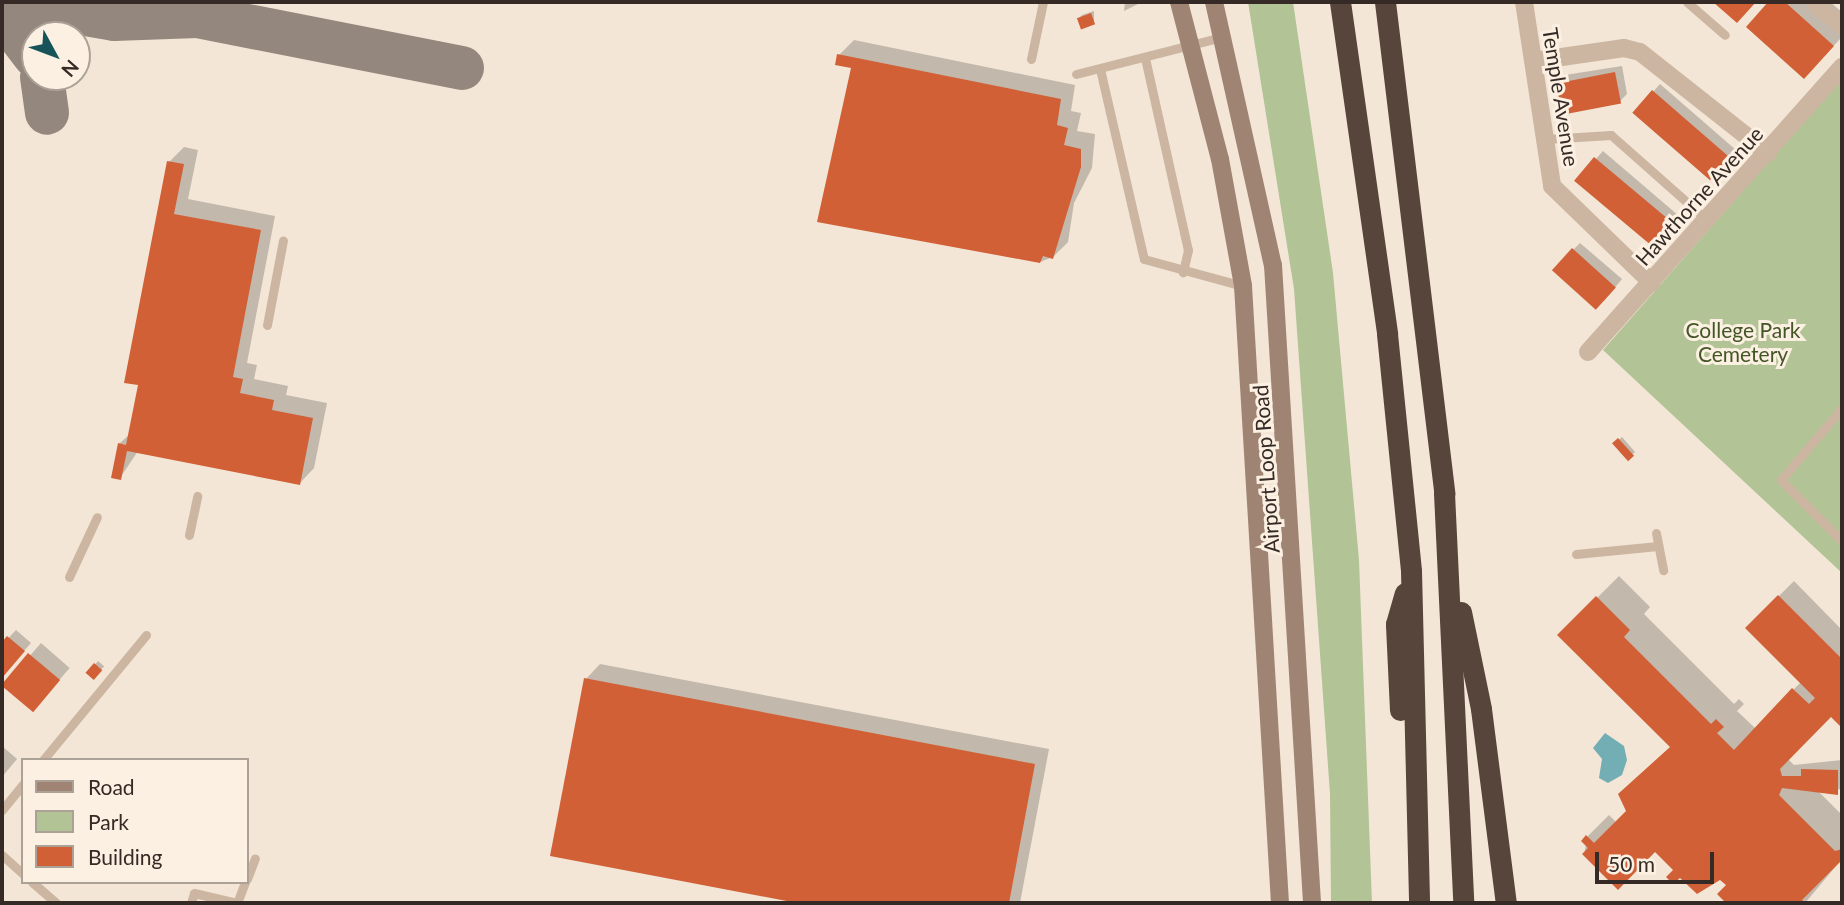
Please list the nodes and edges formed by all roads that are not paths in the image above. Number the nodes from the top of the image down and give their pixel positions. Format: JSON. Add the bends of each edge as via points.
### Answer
{"nodes":[{"id":1,"x":1043,"y":2,"type":"edge"},
{"id":2,"x":1180,"y":2,"type":"edge"},
{"id":3,"x":1214,"y":2,"type":"edge"},
{"id":4,"x":1340,"y":2,"type":"edge"},
{"id":5,"x":1385,"y":2,"type":"edge"},
{"id":6,"x":1524,"y":2,"type":"edge"},
{"id":7,"x":1687,"y":2,"type":"edge"},
{"id":8,"x":1814,"y":2,"type":"edge"},
{"id":9,"x":1842,"y":26,"type":"edge"},
{"id":10,"x":1725,"y":35,"type":"dead end"},
{"id":11,"x":1224,"y":36,"type":"junction"},
{"id":12,"x":1192,"y":46,"type":"junction"},
{"id":13,"x":1145,"y":58,"type":"junction"},
{"id":14,"x":1031,"y":59,"type":"dead end"},
{"id":15,"x":1534,"y":61,"type":"junction"},
{"id":16,"x":1842,"y":67,"type":"edge"},
{"id":17,"x":1100,"y":69,"type":"junction"},
{"id":18,"x":1076,"y":74,"type":"dead end"},
{"id":19,"x":1545,"y":139,"type":"junction"},
{"id":20,"x":1768,"y":153,"type":"junction"},
{"id":21,"x":1708,"y":220,"type":"junction"},
{"id":22,"x":283,"y":240,"type":"dead end"},
{"id":23,"x":1183,"y":272,"type":"junction"},
{"id":24,"x":1652,"y":283,"type":"junction"},
{"id":25,"x":1243,"y":286,"type":"junction"},
{"id":26,"x":267,"y":325,"type":"dead end"},
{"id":27,"x":1588,"y":352,"type":"dead end"},
{"id":28,"x":1842,"y":408,"type":"edge"},
{"id":29,"x":197,"y":496,"type":"dead end"},
{"id":30,"x":97,"y":517,"type":"dead end"},
{"id":31,"x":1656,"y":533,"type":"dead end"},
{"id":32,"x":189,"y":535,"type":"dead end"},
{"id":33,"x":1842,"y":541,"type":"edge"},
{"id":34,"x":1658,"y":546,"type":"junction"},
{"id":35,"x":1576,"y":554,"type":"dead end"},
{"id":36,"x":1663,"y":570,"type":"dead end"},
{"id":37,"x":1411,"y":571,"type":"junction"},
{"id":38,"x":69,"y":578,"type":"dead end"},
{"id":39,"x":1451,"y":579,"type":"junction"},
{"id":40,"x":146,"y":635,"type":"dead end"},
{"id":41,"x":45,"y":758,"type":"edge"},
{"id":42,"x":21,"y":786,"type":"edge"},
{"id":43,"x":2,"y":810,"type":"edge"},
{"id":44,"x":2,"y":855,"type":"edge"},
{"id":45,"x":255,"y":858,"type":"dead end"},
{"id":46,"x":21,"y":872,"type":"edge"},
{"id":47,"x":248,"y":876,"type":"edge"},
{"id":48,"x":34,"y":884,"type":"edge"},
{"id":49,"x":245,"y":884,"type":"edge"},
{"id":50,"x":56,"y":903,"type":"edge"},
{"id":51,"x":191,"y":903,"type":"edge"},
{"id":52,"x":1280,"y":903,"type":"edge"},
{"id":53,"x":1312,"y":903,"type":"edge"},
{"id":54,"x":1405,"y":903,"type":"edge"},
{"id":55,"x":1419,"y":903,"type":"edge"},
{"id":56,"x":1463,"y":903,"type":"edge"},
{"id":57,"x":1506,"y":903,"type":"edge"}],
"edges":[{"from":1,"to":14,"type":"lane"},
{"from":2,"to":12,"type":"main road","name":"Airport Loop Road"},
{"from":3,"to":11,"type":"main road","name":"Airport Loop Road"},
{"from":4,"to":37,"type":"highway","via":[[1387,334]]},
{"from":5,"to":39,"type":"highway","via":[[1422,274]]},
{"from":6,"to":15,"type":"street","name":"Temple Avenue"},
{"from":7,"to":10,"type":"lane"},
{"from":8,"to":9,"type":"street"},
{"from":11,"to":12,"type":"lane"},
{"from":11,"to":53,"type":"main road","name":"Airport Loop Road","via":[[1273,265]]},
{"from":12,"to":13,"type":"lane"},
{"from":12,"to":25,"type":"main road","name":"Airport Loop Road"},
{"from":13,"to":17,"type":"lane"},
{"from":13,"to":23,"type":"lane","via":[[1188,250]]},
{"from":15,"to":19,"type":"street","name":"Temple Avenue"},
{"from":15,"to":20,"type":"street","via":[[1624,48],[1640,52]]},
{"from":16,"to":20,"type":"street","name":"Hawthorne Avenue"},
{"from":17,"to":18,"type":"lane"},
{"from":17,"to":23,"type":"lane","via":[[1138,249],[1153,265]]},
{"from":19,"to":21,"type":"lane","via":[[1611,135]]},
{"from":19,"to":24,"type":"street","name":"Temple Avenue","via":[[1552,186],[1562,201]]},
{"from":20,"to":21,"type":"street","name":"Hawthorne Avenue"},
{"from":21,"to":24,"type":"street","name":"Hawthorne Avenue"},
{"from":22,"to":26,"type":"lane"},
{"from":23,"to":25,"type":"lane"},
{"from":24,"to":27,"type":"street","name":"Hawthorne Avenue"},
{"from":25,"to":52,"type":"main road","name":"Airport Loop Road"},
{"from":28,"to":33,"type":"lane","via":[[1780,480]]},
{"from":29,"to":32,"type":"lane"},
{"from":30,"to":38,"type":"lane"},
{"from":31,"to":34,"type":"lane"},
{"from":34,"to":35,"type":"lane"},
{"from":34,"to":36,"type":"lane"},
{"from":37,"to":54,"type":"highway","via":[[1396,624]]},
{"from":37,"to":55,"type":"highway"},
{"from":39,"to":56,"type":"highway"},
{"from":39,"to":57,"type":"highway","via":[[1481,709]]},
{"from":40,"to":41,"type":"lane"},
{"from":42,"to":43,"type":"lane"},
{"from":44,"to":46,"type":"lane"},
{"from":45,"to":47,"type":"lane"},
{"from":48,"to":50,"type":"lane"},
{"from":49,"to":51,"type":"lane","via":[[237,903],[194,892]]}]}
